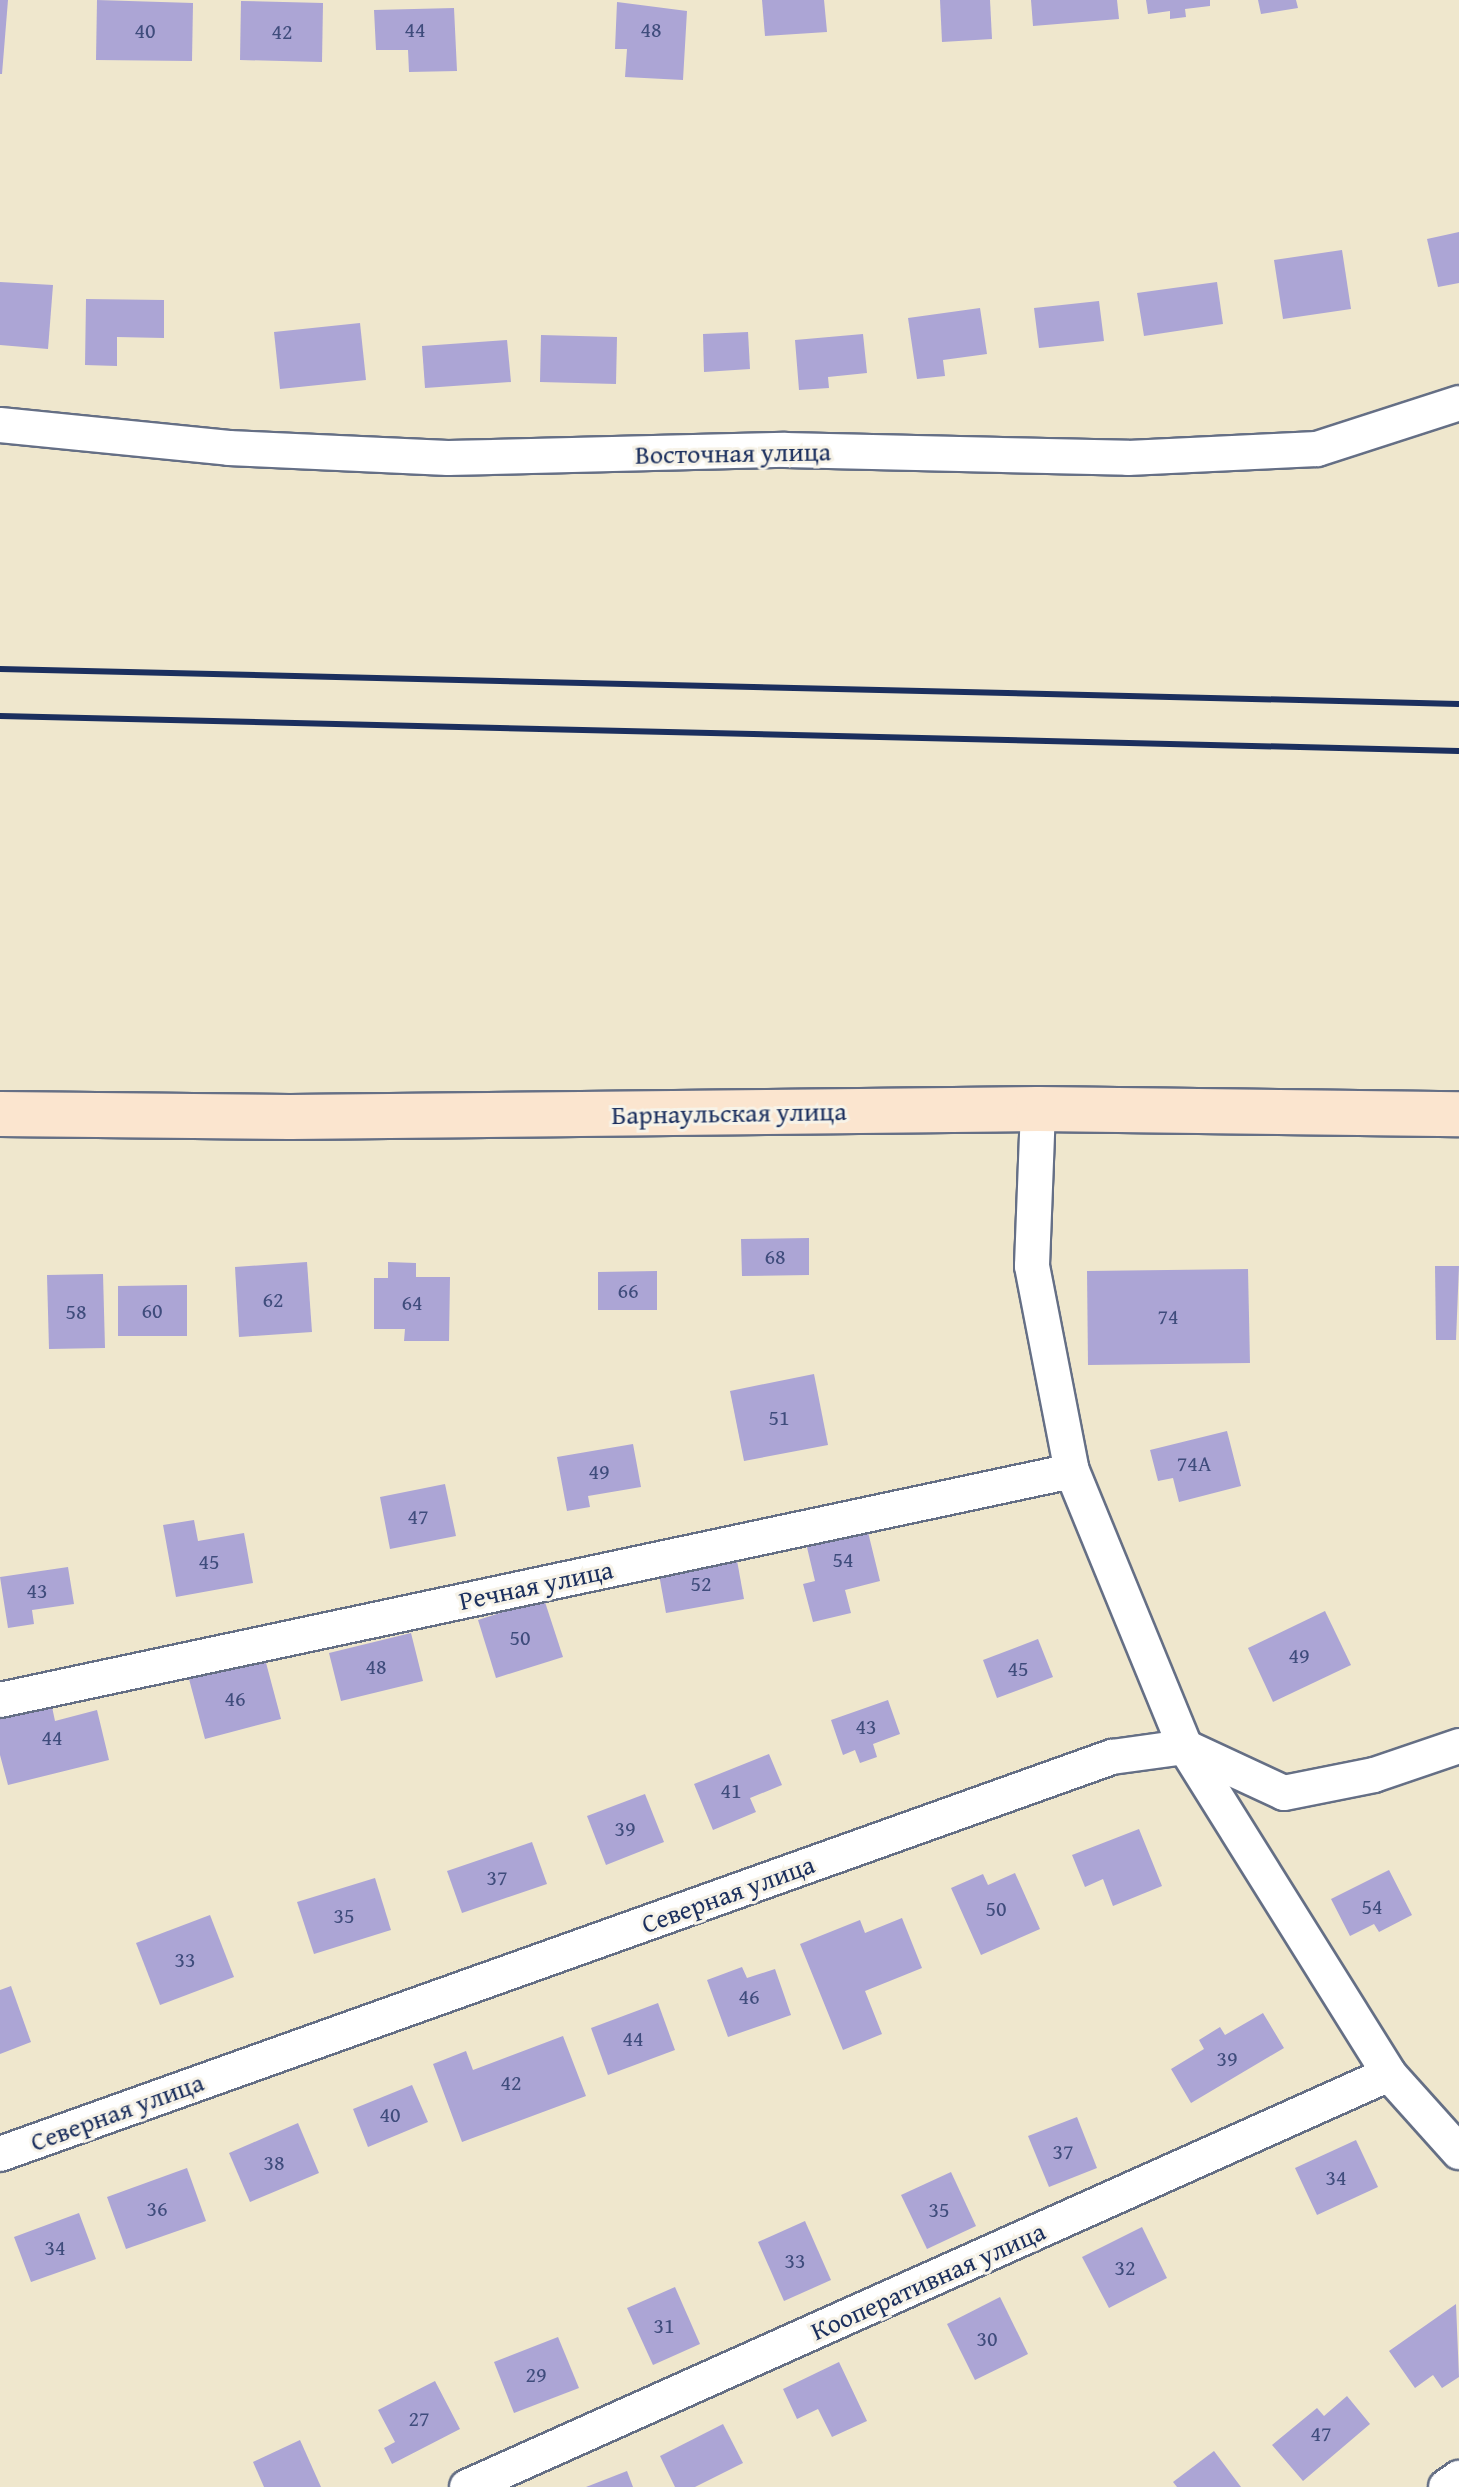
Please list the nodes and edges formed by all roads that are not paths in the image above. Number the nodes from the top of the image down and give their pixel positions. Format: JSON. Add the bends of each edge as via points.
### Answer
{"nodes":[{"id":1,"x":1459,"y":403,"type":"edge"},
{"id":2,"x":0,"y":425,"type":"edge"},
{"id":3,"x":1038,"y":1109,"type":"junction"},
{"id":4,"x":0,"y":1114,"type":"edge"},
{"id":5,"x":1459,"y":1114,"type":"edge"},
{"id":6,"x":1072,"y":1471,"type":"junction"},
{"id":7,"x":0,"y":1700,"type":"edge"},
{"id":8,"x":1459,"y":1746,"type":"edge"},
{"id":9,"x":1185,"y":1747,"type":"junction"},
{"id":10,"x":1389,"y":2074,"type":"junction"},
{"id":11,"x":1459,"y":2152,"type":"edge"},
{"id":12,"x":0,"y":2154,"type":"edge"},
{"id":13,"x":1459,"y":2478,"type":"edge"},
{"id":14,"x":467,"y":2487,"type":"edge"},
{"id":15,"x":1446,"y":2487,"type":"edge"}],
"edges":[{"from":1,"to":2,"type":"street","name":"Восточная улица","via":[[1317,449],[1128,458],[785,450],[448,458],[229,448]]},
{"from":3,"to":4,"type":"street","name":"Барнаульская улица","via":[[306,1117]]},
{"from":3,"to":5,"type":"street","name":"Барнаульская улица"},
{"from":3,"to":6,"type":"street","via":[[1032,1266]]},
{"from":6,"to":7,"type":"street","name":"Речная улица"},
{"from":6,"to":9,"type":"street"},
{"from":8,"to":9,"type":"street","via":[[1374,1775],[1284,1793]]},
{"from":9,"to":10,"type":"street"},
{"from":9,"to":12,"type":"street","name":"Северная улица","via":[[1112,1757]]},
{"from":10,"to":11,"type":"street"},
{"from":10,"to":14,"type":"street","name":"Кооперативная улица"},
{"from":13,"to":15,"type":"street"}]}
